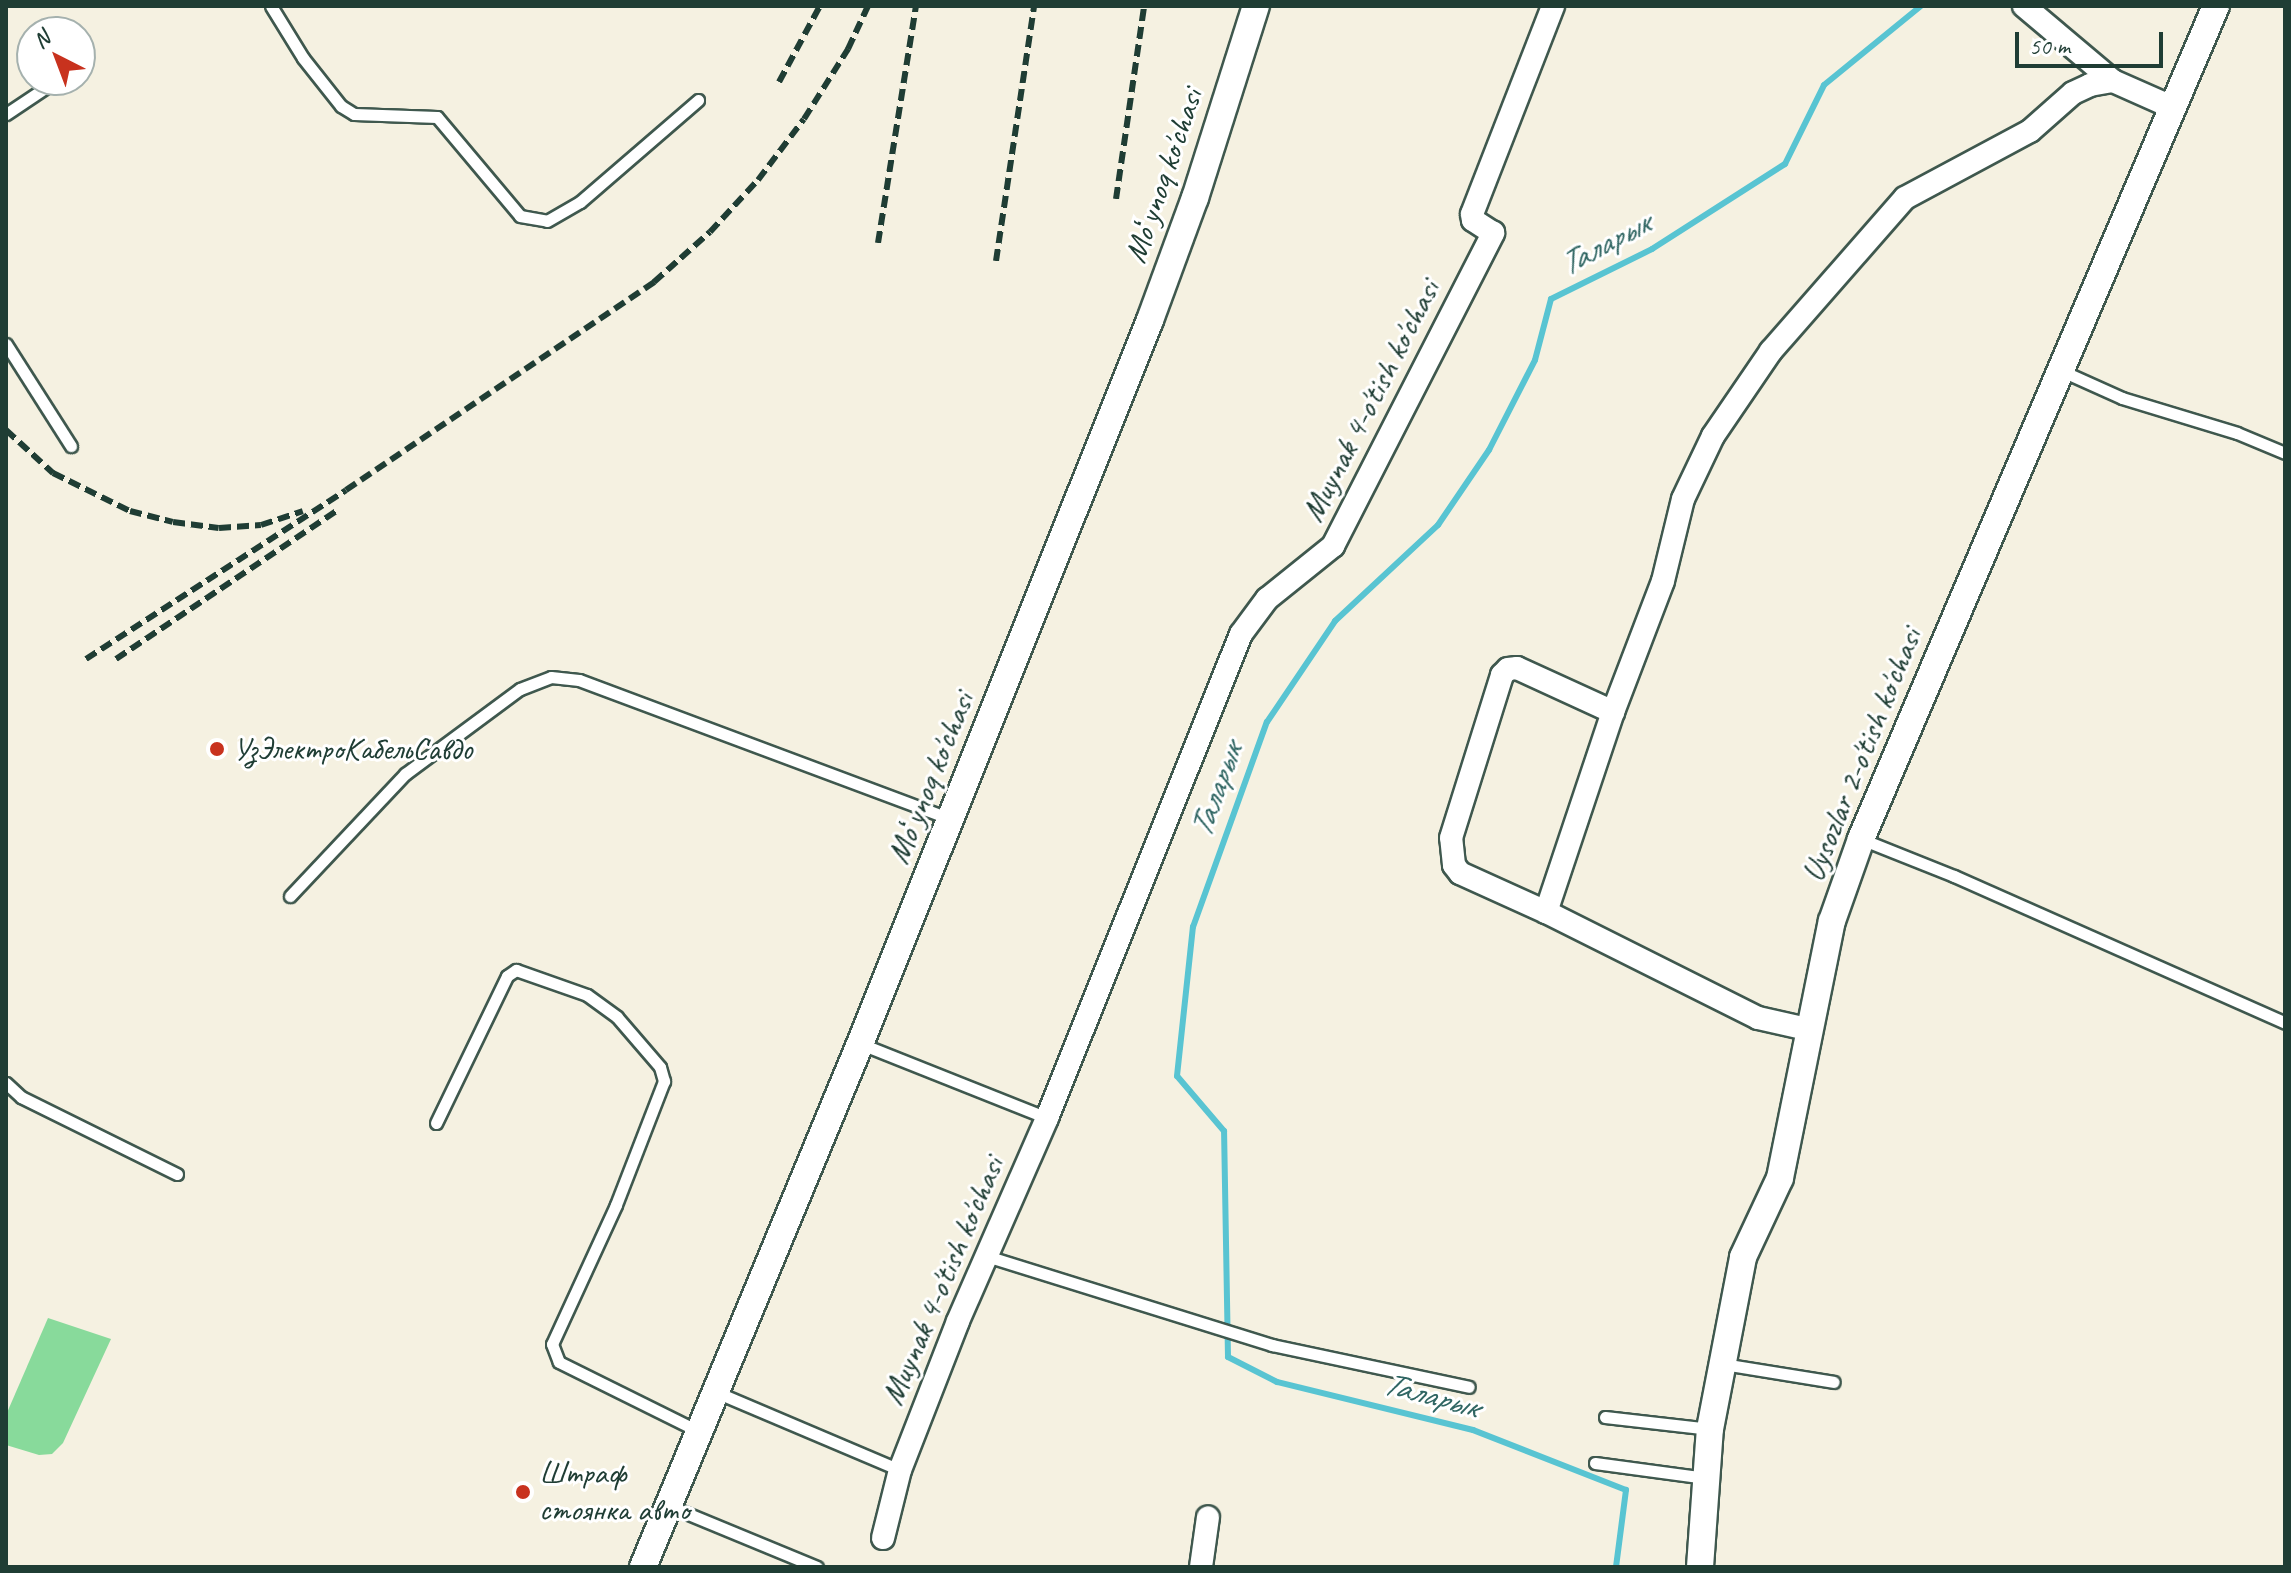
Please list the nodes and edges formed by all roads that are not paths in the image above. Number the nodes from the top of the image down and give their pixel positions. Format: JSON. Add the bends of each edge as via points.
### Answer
{"nodes":[{"id":1,"x":271,"y":6,"type":"edge"},
{"id":2,"x":1256,"y":6,"type":"edge"},
{"id":3,"x":1553,"y":6,"type":"edge"},
{"id":4,"x":2024,"y":6,"type":"edge"},
{"id":5,"x":2216,"y":6,"type":"edge"},
{"id":6,"x":2113,"y":81,"type":"junction"},
{"id":7,"x":33,"y":96,"type":"edge"},
{"id":8,"x":698,"y":100,"type":"dead end"},
{"id":9,"x":2174,"y":108,"type":"junction"},
{"id":10,"x":6,"y":114,"type":"edge"},
{"id":11,"x":6,"y":344,"type":"edge"},
{"id":12,"x":2062,"y":371,"type":"junction"},
{"id":13,"x":71,"y":446,"type":"dead end"},
{"id":14,"x":2285,"y":453,"type":"edge"},
{"id":15,"x":1613,"y":712,"type":"junction"},
{"id":16,"x":951,"y":819,"type":"junction"},
{"id":17,"x":1861,"y":839,"type":"junction"},
{"id":18,"x":290,"y":896,"type":"dead end"},
{"id":19,"x":1546,"y":912,"type":"junction"},
{"id":20,"x":2285,"y":1023,"type":"edge"},
{"id":21,"x":1807,"y":1029,"type":"junction"},
{"id":22,"x":860,"y":1044,"type":"junction"},
{"id":23,"x":6,"y":1083,"type":"edge"},
{"id":24,"x":1047,"y":1118,"type":"junction"},
{"id":25,"x":436,"y":1123,"type":"dead end"},
{"id":26,"x":177,"y":1174,"type":"dead end"},
{"id":27,"x":985,"y":1256,"type":"junction"},
{"id":28,"x":1723,"y":1364,"type":"junction"},
{"id":29,"x":1834,"y":1382,"type":"dead end"},
{"id":30,"x":1469,"y":1387,"type":"dead end"},
{"id":31,"x":715,"y":1392,"type":"junction"},
{"id":32,"x":1605,"y":1417,"type":"dead end"},
{"id":33,"x":1710,"y":1429,"type":"junction"},
{"id":34,"x":699,"y":1431,"type":"junction"},
{"id":35,"x":1595,"y":1463,"type":"dead end"},
{"id":36,"x":900,"y":1470,"type":"junction"},
{"id":37,"x":1707,"y":1479,"type":"junction"},
{"id":38,"x":668,"y":1506,"type":"junction"},
{"id":39,"x":1208,"y":1517,"type":"dead end"},
{"id":40,"x":883,"y":1538,"type":"dead end"},
{"id":41,"x":643,"y":1567,"type":"edge"},
{"id":42,"x":817,"y":1567,"type":"edge"},
{"id":43,"x":1201,"y":1567,"type":"edge"},
{"id":44,"x":1700,"y":1567,"type":"edge"}],
"edges":[{"from":1,"to":8,"type":"lane","via":[[341,106],[354,114],[437,117],[520,216],[547,221],[580,202]]},
{"from":2,"to":16,"type":"street","name":"Moʻynoq ko'chasi","via":[[1164,284]]},
{"from":3,"to":24,"type":"street","name":"Muynak 4-o'tish ko'chasi","via":[[1472,214],[1493,233],[1333,546],[1267,599],[1241,634]]},
{"from":4,"to":6,"type":"street"},
{"from":5,"to":9,"type":"street","name":"Uysozlar 2-o'tish ko'chasi"},
{"from":6,"to":9,"type":"street"},
{"from":6,"to":15,"type":"street","via":[[2081,88],[2030,131],[1905,198],[1771,351],[1696,468],[1663,581]]},
{"from":7,"to":10,"type":"lane"},
{"from":9,"to":12,"type":"street","name":"Uysozlar 2-o'tish ko'chasi"},
{"from":11,"to":13,"type":"lane"},
{"from":12,"to":14,"type":"lane","via":[[2122,398]]},
{"from":12,"to":17,"type":"street","name":"Uysozlar 2-o'tish ko'chasi"},
{"from":15,"to":19,"type":"street"},
{"from":15,"to":19,"type":"street","via":[[1517,668],[1502,675],[1451,838],[1454,865],[1460,873]]},
{"from":16,"to":18,"type":"lane","via":[[593,685],[551,677],[520,689],[405,774]]},
{"from":16,"to":22,"type":"street","name":"Moʻynoq ko'chasi"},
{"from":17,"to":20,"type":"lane"},
{"from":17,"to":21,"type":"street","name":"Uysozlar 2-o'tish ko'chasi","via":[[1832,921]]},
{"from":19,"to":21,"type":"street","via":[[1758,1018]]},
{"from":21,"to":28,"type":"street","name":"Uysozlar 2-o'tish ko'chasi","via":[[1780,1178],[1743,1257]]},
{"from":22,"to":24,"type":"lane"},
{"from":22,"to":31,"type":"street","name":"Moʻynoq ko'chasi"},
{"from":23,"to":26,"type":"lane","via":[[21,1097]]},
{"from":24,"to":27,"type":"street","name":"Muynak 4-o'tish ko'chasi"},
{"from":25,"to":34,"type":"lane","via":[[507,976],[516,970],[587,995],[617,1017],[660,1067],[664,1081],[616,1205],[552,1344],[559,1362]]},
{"from":27,"to":30,"type":"lane","via":[[1272,1345]]},
{"from":27,"to":36,"type":"street","name":"Muynak 4-o'tish ko'chasi"},
{"from":28,"to":29,"type":"lane"},
{"from":28,"to":33,"type":"street","name":"Uysozlar 2-o'tish ko'chasi"},
{"from":31,"to":34,"type":"street","name":"Moʻynoq ko'chasi"},
{"from":31,"to":36,"type":"lane"},
{"from":32,"to":33,"type":"lane"},
{"from":33,"to":37,"type":"street","name":"Uysozlar 2-o'tish ko'chasi"},
{"from":34,"to":38,"type":"street","name":"Moʻynoq ko'chasi"},
{"from":35,"to":37,"type":"lane"},
{"from":36,"to":40,"type":"street","name":"Muynak 4-o'tish ko'chasi"},
{"from":37,"to":44,"type":"street","name":"Uysozlar 2-o'tish ko'chasi"},
{"from":38,"to":41,"type":"street","name":"Moʻynoq ko'chasi"},
{"from":38,"to":42,"type":"lane"},
{"from":39,"to":43,"type":"street"}]}
